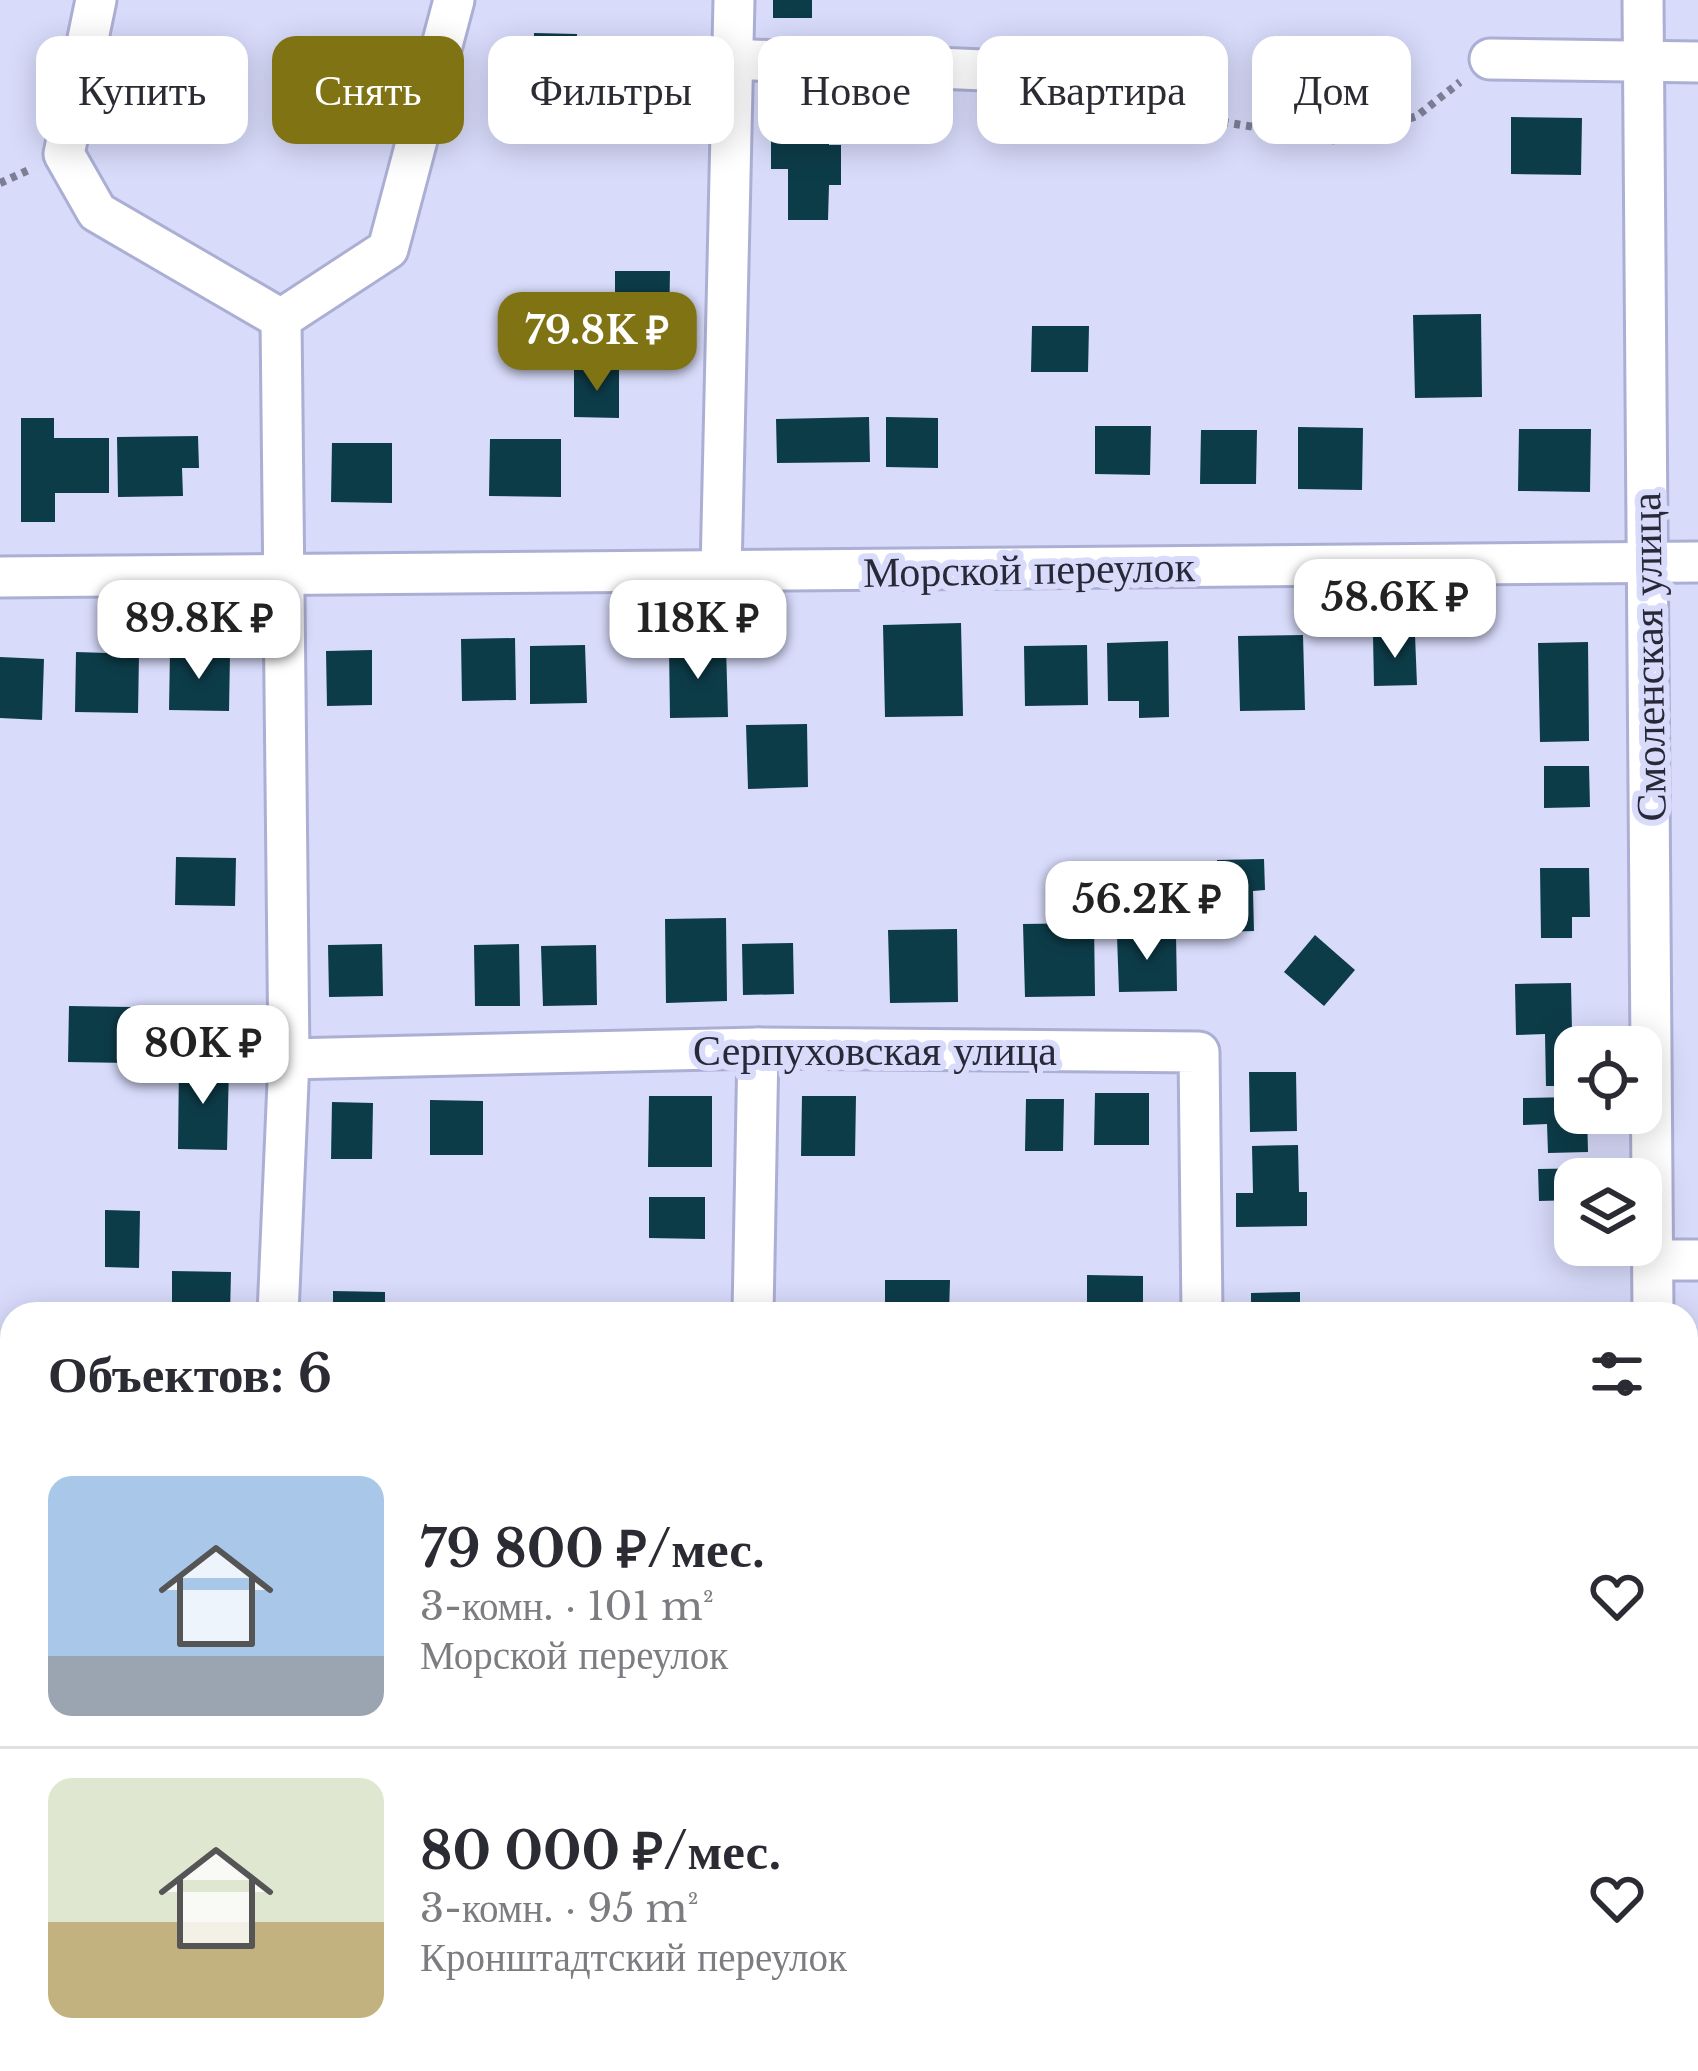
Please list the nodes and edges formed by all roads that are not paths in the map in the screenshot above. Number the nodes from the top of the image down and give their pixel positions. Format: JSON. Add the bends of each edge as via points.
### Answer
{"nodes":[{"id":1,"x":97,"y":0,"type":"edge"},
{"id":2,"x":454,"y":0,"type":"edge"},
{"id":3,"x":734,"y":0,"type":"edge"},
{"id":4,"x":1643,"y":0,"type":"edge"},
{"id":5,"x":732,"y":36,"type":"edge"},
{"id":6,"x":1490,"y":58,"type":"road end"},
{"id":7,"x":734,"y":59,"type":"edge"},
{"id":8,"x":1643,"y":62,"type":"junction"},
{"id":9,"x":1698,"y":62,"type":"edge"},
{"id":10,"x":977,"y":70,"type":"edge"},
{"id":11,"x":729,"y":144,"type":"edge"},
{"id":12,"x":280,"y":319,"type":"junction"},
{"id":13,"x":1647,"y":562,"type":"junction"},
{"id":14,"x":1698,"y":562,"type":"edge"},
{"id":15,"x":721,"y":572,"type":"junction"},
{"id":16,"x":284,"y":576,"type":"junction"},
{"id":17,"x":0,"y":577,"type":"edge"},
{"id":18,"x":758,"y":1048,"type":"junction"},
{"id":19,"x":289,"y":1059,"type":"junction"},
{"id":20,"x":1653,"y":1158,"type":"edge"},
{"id":21,"x":1662,"y":1260,"type":"edge"},
{"id":22,"x":1698,"y":1260,"type":"edge"},
{"id":23,"x":1654,"y":1266,"type":"edge"},
{"id":24,"x":279,"y":1302,"type":"edge"},
{"id":25,"x":753,"y":1302,"type":"edge"},
{"id":26,"x":1202,"y":1302,"type":"edge"},
{"id":27,"x":1653,"y":1302,"type":"edge"}],
"edges":[{"from":1,"to":12,"type":"street","via":[[64,154],[97,212]]},
{"from":2,"to":12,"type":"street","via":[[388,249]]},
{"from":3,"to":5,"type":"street"},
{"from":4,"to":8,"type":"street","name":"Смоленская улица"},
{"from":6,"to":8,"type":"street"},
{"from":7,"to":10,"type":"street"},
{"from":8,"to":9,"type":"street"},
{"from":8,"to":13,"type":"street","name":"Смоленская улица"},
{"from":11,"to":15,"type":"street"},
{"from":12,"to":16,"type":"street"},
{"from":13,"to":14,"type":"street","name":"Морской переулок"},
{"from":13,"to":15,"type":"street","name":"Морской переулок"},
{"from":13,"to":20,"type":"street","name":"Смоленская улица"},
{"from":15,"to":16,"type":"street","name":"Морской переулок"},
{"from":16,"to":17,"type":"street","name":"Морской переулок"},
{"from":16,"to":19,"type":"street"},
{"from":18,"to":19,"type":"street","name":"Серпуховская улица"},
{"from":18,"to":25,"type":"street"},
{"from":18,"to":26,"type":"street","name":"Серпуховская улица","via":[[1199,1052]]},
{"from":19,"to":24,"type":"street"},
{"from":21,"to":22,"type":"street"},
{"from":23,"to":27,"type":"street","name":"Смоленская улица"}]}
